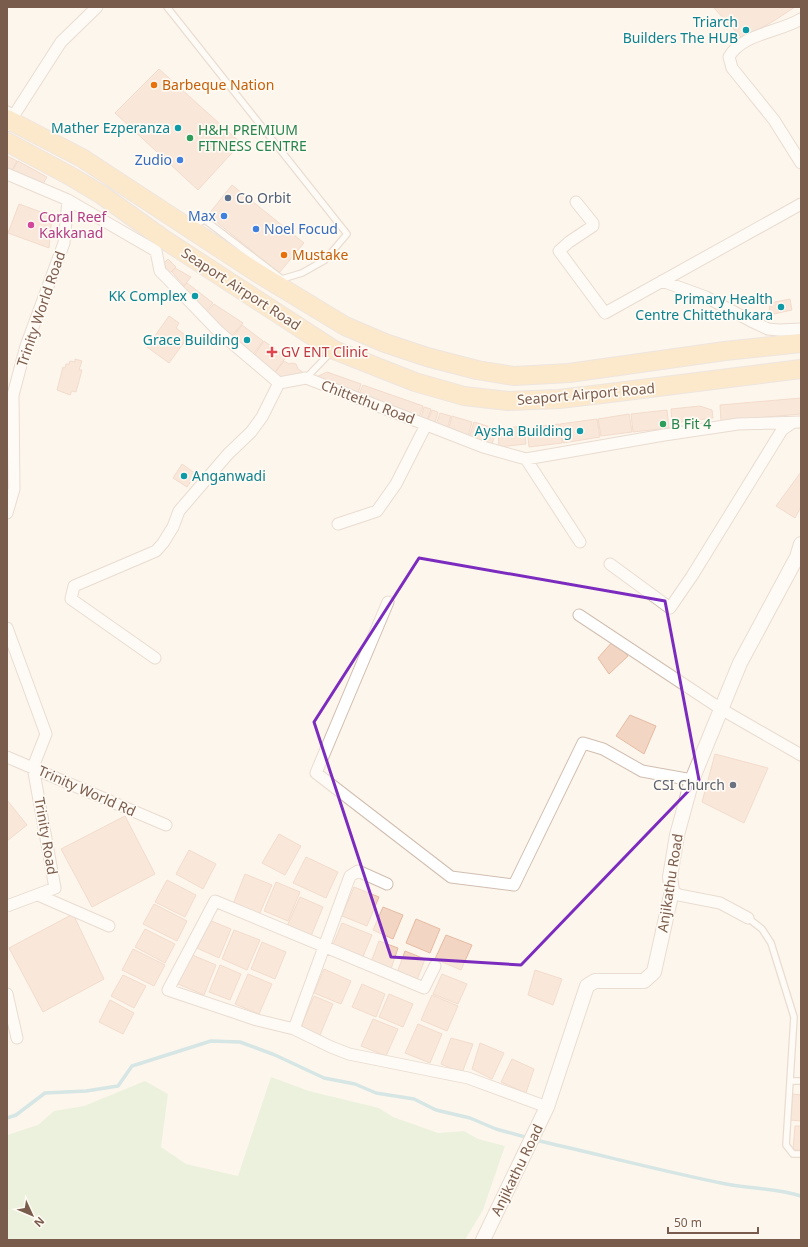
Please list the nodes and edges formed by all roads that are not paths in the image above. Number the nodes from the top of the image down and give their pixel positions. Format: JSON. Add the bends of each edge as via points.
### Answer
{"nodes":[{"id":1,"x":97,"y":7,"type":"edge"},
{"id":2,"x":167,"y":7,"type":"edge"},
{"id":3,"x":801,"y":19,"type":"edge"},
{"id":4,"x":9,"y":117,"type":"edge"},
{"id":5,"x":7,"y":142,"type":"edge"},
{"id":6,"x":801,"y":162,"type":"edge"},
{"id":7,"x":7,"y":174,"type":"edge"},
{"id":8,"x":68,"y":200,"type":"junction"},
{"id":9,"x":576,"y":202,"type":"dead end"},
{"id":10,"x":801,"y":204,"type":"edge"},
{"id":11,"x":183,"y":224,"type":"junction"},
{"id":12,"x":160,"y":246,"type":"junction"},
{"id":13,"x":662,"y":281,"type":"junction"},
{"id":14,"x":801,"y":329,"type":"edge"},
{"id":15,"x":801,"y":343,"type":"edge"},
{"id":16,"x":334,"y":350,"type":"junction"},
{"id":17,"x":801,"y":369,"type":"edge"},
{"id":18,"x":306,"y":378,"type":"junction"},
{"id":19,"x":279,"y":383,"type":"junction"},
{"id":20,"x":797,"y":422,"type":"edge"},
{"id":21,"x":426,"y":425,"type":"junction"},
{"id":22,"x":526,"y":459,"type":"junction"},
{"id":23,"x":7,"y":513,"type":"edge"},
{"id":24,"x":338,"y":524,"type":"dead end"},
{"id":25,"x":580,"y":542,"type":"dead end"},
{"id":26,"x":801,"y":544,"type":"edge"},
{"id":27,"x":610,"y":564,"type":"dead end"},
{"id":28,"x":388,"y":602,"type":"dead end"},
{"id":29,"x":579,"y":615,"type":"dead end"},
{"id":30,"x":7,"y":628,"type":"edge"},
{"id":31,"x":155,"y":658,"type":"dead end"},
{"id":32,"x":721,"y":709,"type":"junction"},
{"id":33,"x":801,"y":755,"type":"edge"},
{"id":34,"x":7,"y":757,"type":"edge"},
{"id":35,"x":33,"y":767,"type":"junction"},
{"id":36,"x":692,"y":780,"type":"junction"},
{"id":37,"x":166,"y":825,"type":"dead end"},
{"id":38,"x":387,"y":884,"type":"dead end"},
{"id":39,"x":672,"y":891,"type":"junction"},
{"id":40,"x":38,"y":894,"type":"junction"},
{"id":41,"x":7,"y":906,"type":"edge"},
{"id":42,"x":748,"y":918,"type":"joint"},
{"id":43,"x":109,"y":926,"type":"dead end"},
{"id":44,"x":323,"y":946,"type":"junction"},
{"id":45,"x":435,"y":966,"type":"dead end"},
{"id":46,"x":7,"y":994,"type":"edge"},
{"id":47,"x":801,"y":1015,"type":"edge"},
{"id":48,"x":794,"y":1017,"type":"junction"},
{"id":49,"x":294,"y":1029,"type":"junction"},
{"id":50,"x":17,"y":1038,"type":"dead end"},
{"id":51,"x":790,"y":1081,"type":"junction"},
{"id":52,"x":801,"y":1081,"type":"edge"},
{"id":53,"x":547,"y":1107,"type":"junction"},
{"id":54,"x":801,"y":1154,"type":"edge"},
{"id":55,"x":483,"y":1240,"type":"edge"}],
"edges":[{"from":1,"to":4,"type":"street","via":[[61,42]]},
{"from":2,"to":11,"type":"lane","via":[[347,234],[325,260],[302,273],[282,279],[205,220]]},
{"from":3,"to":6,"type":"street","via":[[758,35],[732,50],[729,57],[732,68],[774,120]]},
{"from":4,"to":11,"type":"main road","via":[[82,158]]},
{"from":5,"to":12,"type":"main road","name":"Seaport Airport Road","via":[[78,181]]},
{"from":7,"to":8,"type":"street"},
{"from":8,"to":12,"type":"street"},
{"from":8,"to":23,"type":"street","name":"Trinity World Road","via":[[64,243],[26,346],[13,395],[14,489]]},
{"from":9,"to":13,"type":"street","via":[[593,226],[559,251],[603,312]]},
{"from":10,"to":13,"type":"street"},
{"from":11,"to":12,"type":"main road"},
{"from":11,"to":15,"type":"main road","via":[[345,326],[385,343],[476,370],[514,376],[569,373]]},
{"from":12,"to":16,"type":"main road","name":"Seaport Airport Road"},
{"from":12,"to":19,"type":"street","via":[[160,271],[166,278],[219,332]]},
{"from":13,"to":14,"type":"street","via":[[706,297],[768,329]]},
{"from":16,"to":17,"type":"main road","name":"Seaport Airport Road","via":[[415,382],[464,396],[508,401],[610,394]]},
{"from":16,"to":18,"type":"lane"},
{"from":18,"to":19,"type":"street","name":"Chittethu Road"},
{"from":18,"to":21,"type":"street","name":"Chittethu Road"},
{"from":19,"to":31,"type":"street","via":[[262,417],[179,511],[173,528],[156,551],[74,586],[72,599]]},
{"from":20,"to":22,"type":"street","name":"Chittethu Road","via":[[731,425]]},
{"from":20,"to":27,"type":"street","via":[[782,430],[670,608]]},
{"from":21,"to":22,"type":"street","name":"Chittethu Road","via":[[483,447]]},
{"from":21,"to":24,"type":"street","via":[[396,484],[377,511]]},
{"from":22,"to":25,"type":"street"},
{"from":26,"to":32,"type":"street","name":"Anjikathu Road","via":[[740,663]]},
{"from":28,"to":36,"type":"street","via":[[316,773],[451,878],[514,885],[583,743],[603,749],[642,771]]},
{"from":29,"to":32,"type":"street"},
{"from":30,"to":35,"type":"street","via":[[46,734]]},
{"from":32,"to":33,"type":"street"},
{"from":32,"to":36,"type":"street","name":"Anjikathu Road"},
{"from":34,"to":35,"type":"street","name":"Trinity World Rd"},
{"from":35,"to":37,"type":"street","name":"Trinity World Rd"},
{"from":35,"to":40,"type":"street","name":"Trinity Road","via":[[56,888]]},
{"from":36,"to":39,"type":"street","name":"Anjikathu Road","via":[[677,835],[670,877]]},
{"from":38,"to":44,"type":"street","via":[[358,871],[353,872]]},
{"from":39,"to":42,"type":"street","via":[[679,895],[720,903]]},
{"from":39,"to":53,"type":"street","name":"Anjikathu Road","via":[[654,972],[644,981],[595,981],[587,986]]},
{"from":40,"to":41,"type":"street","name":"Trinity Road"},
{"from":40,"to":43,"type":"street"},
{"from":42,"to":48,"type":"lane","via":[[762,929],[771,943]]},
{"from":44,"to":45,"type":"street","via":[[424,988]]},
{"from":44,"to":49,"type":"street"},
{"from":44,"to":49,"type":"street","via":[[214,901],[168,990],[257,1020]]},
{"from":46,"to":50,"type":"street"},
{"from":47,"to":48,"type":"lane"},
{"from":48,"to":51,"type":"lane"},
{"from":49,"to":53,"type":"street","via":[[349,1054],[468,1078]]},
{"from":51,"to":52,"type":"lane"},
{"from":51,"to":54,"type":"lane","via":[[786,1145],[793,1154]]},
{"from":53,"to":55,"type":"street","name":"Anjikathu Road"}]}
